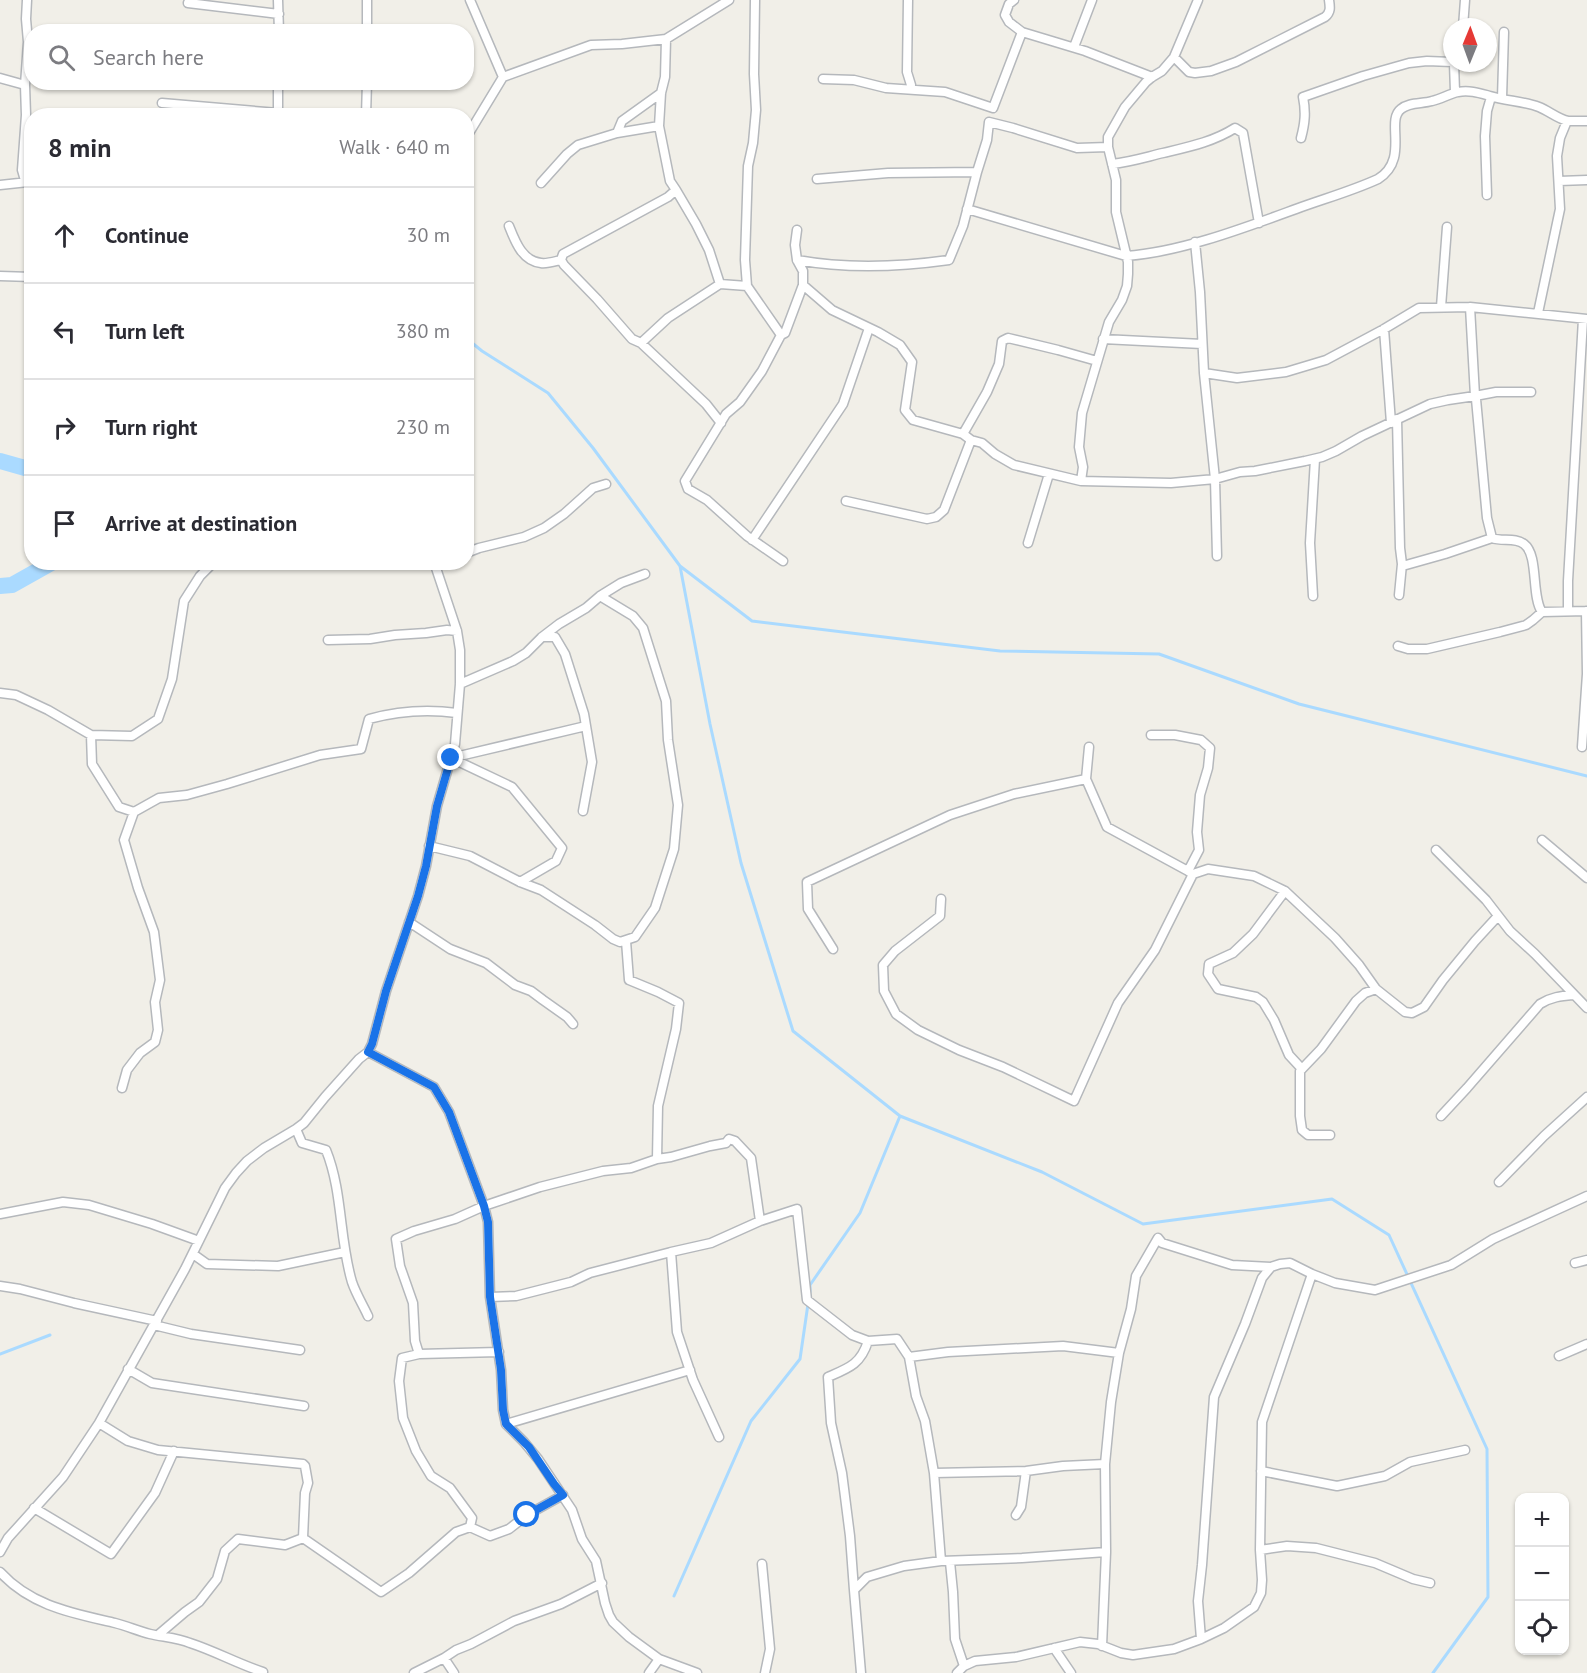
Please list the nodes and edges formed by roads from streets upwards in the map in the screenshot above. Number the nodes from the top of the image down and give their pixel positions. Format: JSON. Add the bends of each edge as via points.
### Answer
{"nodes":[{"id":1,"x":27,"y":0,"type":"edge"},
{"id":2,"x":279,"y":0,"type":"edge"},
{"id":3,"x":366,"y":0,"type":"edge"},
{"id":4,"x":470,"y":0,"type":"edge"},
{"id":5,"x":729,"y":0,"type":"edge"},
{"id":6,"x":755,"y":0,"type":"edge"},
{"id":7,"x":908,"y":0,"type":"edge"},
{"id":8,"x":1014,"y":0,"type":"edge"},
{"id":9,"x":1092,"y":0,"type":"edge"},
{"id":10,"x":1198,"y":0,"type":"edge"},
{"id":11,"x":1329,"y":0,"type":"edge"},
{"id":12,"x":1465,"y":0,"type":"edge"},
{"id":13,"x":188,"y":3,"type":"dead end"},
{"id":14,"x":279,"y":15,"type":"junction"},
{"id":15,"x":1464,"y":18,"type":"edge"},
{"id":16,"x":26,"y":24,"type":"edge"},
{"id":17,"x":279,"y":24,"type":"edge"},
{"id":18,"x":367,"y":24,"type":"edge"},
{"id":19,"x":1022,"y":32,"type":"junction"},
{"id":20,"x":1504,"y":32,"type":"dead end"},
{"id":21,"x":666,"y":39,"type":"junction"},
{"id":22,"x":1074,"y":47,"type":"junction"},
{"id":23,"x":1174,"y":57,"type":"junction"},
{"id":24,"x":1443,"y":62,"type":"edge"},
{"id":25,"x":1454,"y":72,"type":"edge"},
{"id":26,"x":503,"y":77,"type":"junction"},
{"id":27,"x":1152,"y":77,"type":"junction"},
{"id":28,"x":0,"y":78,"type":"edge"},
{"id":29,"x":823,"y":79,"type":"dead end"},
{"id":30,"x":24,"y":85,"type":"edge"},
{"id":31,"x":910,"y":89,"type":"junction"},
{"id":32,"x":25,"y":90,"type":"edge"},
{"id":33,"x":278,"y":90,"type":"edge"},
{"id":34,"x":367,"y":90,"type":"edge"},
{"id":35,"x":1455,"y":92,"type":"junction"},
{"id":36,"x":661,"y":93,"type":"junction"},
{"id":37,"x":1491,"y":97,"type":"junction"},
{"id":38,"x":1502,"y":98,"type":"junction"},
{"id":39,"x":162,"y":103,"type":"dead end"},
{"id":40,"x":26,"y":108,"type":"edge"},
{"id":41,"x":215,"y":108,"type":"edge"},
{"id":42,"x":278,"y":108,"type":"edge"},
{"id":43,"x":366,"y":108,"type":"edge"},
{"id":44,"x":993,"y":108,"type":"junction"},
{"id":45,"x":1587,"y":120,"type":"edge"},
{"id":46,"x":1567,"y":121,"type":"junction"},
{"id":47,"x":989,"y":122,"type":"junction"},
{"id":48,"x":474,"y":125,"type":"edge"},
{"id":49,"x":658,"y":126,"type":"junction"},
{"id":50,"x":617,"y":133,"type":"junction"},
{"id":51,"x":1301,"y":138,"type":"dead end"},
{"id":52,"x":24,"y":142,"type":"edge"},
{"id":53,"x":1108,"y":147,"type":"junction"},
{"id":54,"x":1112,"y":164,"type":"junction"},
{"id":55,"x":977,"y":172,"type":"junction"},
{"id":56,"x":24,"y":177,"type":"edge"},
{"id":57,"x":817,"y":179,"type":"dead end"},
{"id":58,"x":1587,"y":180,"type":"edge"},
{"id":59,"x":1559,"y":181,"type":"junction"},
{"id":60,"x":24,"y":183,"type":"edge"},
{"id":61,"x":541,"y":183,"type":"dead end"},
{"id":62,"x":0,"y":185,"type":"edge"},
{"id":63,"x":676,"y":190,"type":"junction"},
{"id":64,"x":1487,"y":195,"type":"dead end"},
{"id":65,"x":967,"y":209,"type":"junction"},
{"id":66,"x":1259,"y":223,"type":"junction"},
{"id":67,"x":509,"y":226,"type":"dead end"},
{"id":68,"x":1446,"y":227,"type":"dead end"},
{"id":69,"x":797,"y":230,"type":"dead end"},
{"id":70,"x":1195,"y":242,"type":"junction"},
{"id":71,"x":1126,"y":256,"type":"junction"},
{"id":72,"x":561,"y":260,"type":"junction"},
{"id":73,"x":797,"y":260,"type":"junction"},
{"id":74,"x":0,"y":276,"type":"edge"},
{"id":75,"x":24,"y":277,"type":"edge"},
{"id":76,"x":720,"y":284,"type":"junction"},
{"id":77,"x":803,"y":285,"type":"junction"},
{"id":78,"x":747,"y":286,"type":"junction"},
{"id":79,"x":1441,"y":307,"type":"junction"},
{"id":80,"x":1470,"y":307,"type":"junction"},
{"id":81,"x":1538,"y":314,"type":"junction"},
{"id":82,"x":1585,"y":319,"type":"edge"},
{"id":83,"x":869,"y":328,"type":"junction"},
{"id":84,"x":1384,"y":329,"type":"junction"},
{"id":85,"x":781,"y":335,"type":"junction"},
{"id":86,"x":1103,"y":339,"type":"junction"},
{"id":87,"x":641,"y":343,"type":"junction"},
{"id":88,"x":1202,"y":344,"type":"junction"},
{"id":89,"x":1097,"y":361,"type":"junction"},
{"id":90,"x":1203,"y":373,"type":"junction"},
{"id":91,"x":1531,"y":392,"type":"dead end"},
{"id":92,"x":1475,"y":396,"type":"junction"},
{"id":93,"x":1394,"y":421,"type":"junction"},
{"id":94,"x":721,"y":423,"type":"junction"},
{"id":95,"x":963,"y":434,"type":"junction"},
{"id":96,"x":971,"y":440,"type":"junction"},
{"id":97,"x":1315,"y":459,"type":"junction"},
{"id":98,"x":1049,"y":474,"type":"junction"},
{"id":99,"x":1215,"y":479,"type":"junction"},
{"id":100,"x":1081,"y":481,"type":"junction"},
{"id":101,"x":606,"y":484,"type":"dead end"},
{"id":102,"x":846,"y":501,"type":"dead end"},
{"id":103,"x":1492,"y":538,"type":"junction"},
{"id":104,"x":752,"y":540,"type":"junction"},
{"id":105,"x":1028,"y":543,"type":"dead end"},
{"id":106,"x":474,"y":550,"type":"edge"},
{"id":107,"x":1216,"y":556,"type":"dead end"},
{"id":108,"x":783,"y":561,"type":"dead end"},
{"id":109,"x":1401,"y":564,"type":"junction"},
{"id":110,"x":206,"y":570,"type":"edge"},
{"id":111,"x":439,"y":570,"type":"edge"},
{"id":112,"x":645,"y":574,"type":"dead end"},
{"id":113,"x":1400,"y":595,"type":"dead end"},
{"id":114,"x":600,"y":596,"type":"junction"},
{"id":115,"x":1313,"y":596,"type":"dead end"},
{"id":116,"x":1568,"y":611,"type":"junction"},
{"id":117,"x":1587,"y":611,"type":"edge"},
{"id":118,"x":1542,"y":612,"type":"junction"},
{"id":119,"x":457,"y":631,"type":"junction"},
{"id":120,"x":542,"y":637,"type":"junction"},
{"id":121,"x":328,"y":640,"type":"dead end"},
{"id":122,"x":1398,"y":646,"type":"dead end"},
{"id":123,"x":460,"y":684,"type":"junction"},
{"id":124,"x":0,"y":693,"type":"edge"},
{"id":125,"x":457,"y":712,"type":"junction"},
{"id":126,"x":586,"y":726,"type":"junction"},
{"id":127,"x":92,"y":735,"type":"junction"},
{"id":128,"x":1151,"y":735,"type":"dead end"},
{"id":129,"x":1089,"y":747,"type":"dead end"},
{"id":130,"x":1582,"y":747,"type":"dead end"},
{"id":131,"x":451,"y":758,"type":"junction"},
{"id":132,"x":1086,"y":779,"type":"junction"},
{"id":133,"x":583,"y":811,"type":"dead end"},
{"id":134,"x":134,"y":812,"type":"junction"},
{"id":135,"x":1542,"y":840,"type":"dead end"},
{"id":136,"x":429,"y":846,"type":"junction"},
{"id":137,"x":1436,"y":850,"type":"dead end"},
{"id":138,"x":1191,"y":872,"type":"junction"},
{"id":139,"x":1587,"y":878,"type":"edge"},
{"id":140,"x":520,"y":882,"type":"junction"},
{"id":141,"x":1285,"y":891,"type":"junction"},
{"id":142,"x":941,"y":899,"type":"dead end"},
{"id":143,"x":1498,"y":916,"type":"junction"},
{"id":144,"x":409,"y":922,"type":"junction"},
{"id":145,"x":626,"y":941,"type":"junction"},
{"id":146,"x":833,"y":949,"type":"dead end"},
{"id":147,"x":1376,"y":989,"type":"junction"},
{"id":148,"x":1574,"y":995,"type":"junction"},
{"id":149,"x":1587,"y":1008,"type":"edge"},
{"id":150,"x":573,"y":1024,"type":"dead end"},
{"id":151,"x":368,"y":1052,"type":"junction"},
{"id":152,"x":1302,"y":1069,"type":"junction"},
{"id":153,"x":122,"y":1088,"type":"dead end"},
{"id":154,"x":1587,"y":1097,"type":"edge"},
{"id":155,"x":1441,"y":1116,"type":"dead end"},
{"id":156,"x":296,"y":1129,"type":"junction"},
{"id":157,"x":1330,"y":1135,"type":"dead end"},
{"id":158,"x":657,"y":1159,"type":"junction"},
{"id":159,"x":1499,"y":1182,"type":"dead end"},
{"id":160,"x":1587,"y":1196,"type":"edge"},
{"id":161,"x":484,"y":1206,"type":"junction"},
{"id":162,"x":0,"y":1214,"type":"edge"},
{"id":163,"x":760,"y":1221,"type":"junction"},
{"id":164,"x":199,"y":1241,"type":"junction"},
{"id":165,"x":345,"y":1252,"type":"junction"},
{"id":166,"x":671,"y":1252,"type":"junction"},
{"id":167,"x":193,"y":1254,"type":"junction"},
{"id":168,"x":1587,"y":1260,"type":"edge"},
{"id":169,"x":1575,"y":1263,"type":"dead end"},
{"id":170,"x":1271,"y":1267,"type":"junction"},
{"id":171,"x":1312,"y":1274,"type":"junction"},
{"id":172,"x":0,"y":1286,"type":"edge"},
{"id":173,"x":490,"y":1297,"type":"junction"},
{"id":174,"x":368,"y":1316,"type":"dead end"},
{"id":175,"x":156,"y":1323,"type":"junction"},
{"id":176,"x":867,"y":1341,"type":"junction"},
{"id":177,"x":1587,"y":1344,"type":"edge"},
{"id":178,"x":300,"y":1350,"type":"dead end"},
{"id":179,"x":499,"y":1352,"type":"junction"},
{"id":180,"x":1119,"y":1353,"type":"junction"},
{"id":181,"x":419,"y":1354,"type":"junction"},
{"id":182,"x":1559,"y":1356,"type":"dead end"},
{"id":183,"x":909,"y":1357,"type":"junction"},
{"id":184,"x":128,"y":1369,"type":"junction"},
{"id":185,"x":690,"y":1370,"type":"junction"},
{"id":186,"x":304,"y":1406,"type":"dead end"},
{"id":187,"x":99,"y":1423,"type":"junction"},
{"id":188,"x":506,"y":1424,"type":"junction"},
{"id":189,"x":720,"y":1437,"type":"dead end"},
{"id":190,"x":1465,"y":1450,"type":"dead end"},
{"id":191,"x":174,"y":1451,"type":"junction"},
{"id":192,"x":1105,"y":1464,"type":"junction"},
{"id":193,"x":1026,"y":1471,"type":"junction"},
{"id":194,"x":1261,"y":1471,"type":"junction"},
{"id":195,"x":934,"y":1473,"type":"junction"},
{"id":196,"x":563,"y":1495,"type":"junction"},
{"id":197,"x":34,"y":1508,"type":"junction"},
{"id":198,"x":1016,"y":1515,"type":"dead end"},
{"id":199,"x":471,"y":1527,"type":"junction"},
{"id":200,"x":303,"y":1538,"type":"junction"},
{"id":201,"x":1260,"y":1550,"type":"junction"},
{"id":202,"x":0,"y":1552,"type":"edge"},
{"id":203,"x":1106,"y":1552,"type":"junction"},
{"id":204,"x":946,"y":1561,"type":"junction"},
{"id":205,"x":762,"y":1564,"type":"dead end"},
{"id":206,"x":0,"y":1572,"type":"edge"},
{"id":207,"x":602,"y":1583,"type":"junction"},
{"id":208,"x":1430,"y":1583,"type":"dead end"},
{"id":209,"x":854,"y":1590,"type":"junction"},
{"id":210,"x":158,"y":1635,"type":"junction"},
{"id":211,"x":1201,"y":1639,"type":"junction"},
{"id":212,"x":1102,"y":1646,"type":"junction"},
{"id":213,"x":1054,"y":1647,"type":"junction"},
{"id":214,"x":444,"y":1658,"type":"junction"},
{"id":215,"x":658,"y":1659,"type":"junction"},
{"id":216,"x":961,"y":1670,"type":"edge"},
{"id":217,"x":261,"y":1673,"type":"edge"},
{"id":218,"x":414,"y":1673,"type":"edge"},
{"id":219,"x":454,"y":1673,"type":"edge"},
{"id":220,"x":649,"y":1673,"type":"edge"},
{"id":221,"x":697,"y":1673,"type":"edge"},
{"id":222,"x":765,"y":1673,"type":"edge"},
{"id":223,"x":861,"y":1673,"type":"edge"},
{"id":224,"x":1071,"y":1673,"type":"edge"}],
"edges":[{"from":1,"to":16,"type":"street"},
{"from":2,"to":14,"type":"street"},
{"from":3,"to":18,"type":"street"},
{"from":4,"to":26,"type":"street"},
{"from":5,"to":21,"type":"street"},
{"from":6,"to":78,"type":"street","via":[[756,110],[748,178]]},
{"from":7,"to":31,"type":"street"},
{"from":8,"to":19,"type":"street","via":[[1005,15]]},
{"from":9,"to":22,"type":"street"},
{"from":10,"to":23,"type":"street"},
{"from":11,"to":23,"type":"street","via":[[1329,14],[1325,17],[1219,68],[1189,72]]},
{"from":12,"to":15,"type":"street"},
{"from":13,"to":14,"type":"street"},
{"from":14,"to":17,"type":"street"},
{"from":19,"to":22,"type":"street"},
{"from":19,"to":44,"type":"street"},
{"from":20,"to":38,"type":"street"},
{"from":21,"to":26,"type":"street","via":[[591,45]]},
{"from":21,"to":36,"type":"street"},
{"from":22,"to":27,"type":"street"},
{"from":23,"to":27,"type":"street"},
{"from":24,"to":51,"type":"street","via":[[1409,63],[1303,97],[1305,123]]},
{"from":25,"to":35,"type":"street"},
{"from":26,"to":48,"type":"street"},
{"from":27,"to":53,"type":"street","via":[[1117,119],[1108,137]]},
{"from":28,"to":30,"type":"street"},
{"from":29,"to":31,"type":"street"},
{"from":31,"to":44,"type":"street","via":[[945,92]]},
{"from":32,"to":40,"type":"street"},
{"from":33,"to":42,"type":"street"},
{"from":34,"to":43,"type":"street"},
{"from":35,"to":37,"type":"street","via":[[1479,92]]},
{"from":35,"to":66,"type":"street","via":[[1400,109],[1394,159],[1388,173],[1371,183]]},
{"from":36,"to":49,"type":"street"},
{"from":36,"to":50,"type":"street","via":[[622,121]]},
{"from":37,"to":38,"type":"street"},
{"from":37,"to":64,"type":"street","via":[[1485,136]]},
{"from":38,"to":46,"type":"street","via":[[1540,107]]},
{"from":39,"to":41,"type":"street"},
{"from":44,"to":47,"type":"street"},
{"from":45,"to":46,"type":"street"},
{"from":46,"to":59,"type":"street","via":[[1557,156]]},
{"from":47,"to":53,"type":"street","via":[[1077,148]]},
{"from":47,"to":55,"type":"street"},
{"from":49,"to":50,"type":"street"},
{"from":49,"to":63,"type":"street","via":[[670,181]]},
{"from":50,"to":61,"type":"street","via":[[578,145]]},
{"from":52,"to":56,"type":"street"},
{"from":53,"to":54,"type":"street"},
{"from":54,"to":66,"type":"street","via":[[1194,145],[1235,128],[1243,133]]},
{"from":54,"to":71,"type":"street","via":[[1116,212]]},
{"from":55,"to":57,"type":"street"},
{"from":55,"to":65,"type":"street"},
{"from":58,"to":59,"type":"street"},
{"from":59,"to":81,"type":"street","via":[[1560,209]]},
{"from":60,"to":62,"type":"street"},
{"from":63,"to":72,"type":"street","via":[[563,254]]},
{"from":63,"to":76,"type":"street","via":[[709,250]]},
{"from":65,"to":71,"type":"street"},
{"from":65,"to":73,"type":"street","via":[[949,260],[918,265],[850,266]]},
{"from":66,"to":70,"type":"street"},
{"from":67,"to":72,"type":"street","via":[[520,250],[530,258],[541,263]]},
{"from":68,"to":79,"type":"street"},
{"from":69,"to":73,"type":"street"},
{"from":70,"to":71,"type":"street"},
{"from":70,"to":88,"type":"street"},
{"from":71,"to":86,"type":"street","via":[[1127,286]]},
{"from":72,"to":87,"type":"street","via":[[632,339]]},
{"from":73,"to":77,"type":"street","via":[[803,271]]},
{"from":74,"to":75,"type":"street"},
{"from":76,"to":78,"type":"street"},
{"from":76,"to":87,"type":"street","via":[[668,318]]},
{"from":77,"to":83,"type":"street","via":[[832,310]]},
{"from":77,"to":85,"type":"street"},
{"from":78,"to":85,"type":"street"},
{"from":79,"to":80,"type":"street"},
{"from":79,"to":84,"type":"street","via":[[1419,308]]},
{"from":80,"to":81,"type":"street"},
{"from":80,"to":92,"type":"street"},
{"from":81,"to":82,"type":"street"},
{"from":82,"to":116,"type":"street"},
{"from":83,"to":95,"type":"street","via":[[900,345],[912,362],[905,410],[913,420]]},
{"from":83,"to":104,"type":"street","via":[[843,404]]},
{"from":84,"to":90,"type":"street","via":[[1326,360],[1286,372],[1237,378]]},
{"from":84,"to":93,"type":"street"},
{"from":85,"to":94,"type":"street","via":[[762,371]]},
{"from":86,"to":88,"type":"street"},
{"from":86,"to":89,"type":"street"},
{"from":87,"to":94,"type":"street"},
{"from":88,"to":90,"type":"street"},
{"from":89,"to":95,"type":"street","via":[[1008,338],[1002,341],[999,363]]},
{"from":89,"to":100,"type":"street","via":[[1082,413]]},
{"from":90,"to":99,"type":"street"},
{"from":91,"to":92,"type":"street"},
{"from":92,"to":93,"type":"street","via":[[1430,404]]},
{"from":92,"to":103,"type":"street"},
{"from":93,"to":97,"type":"street"},
{"from":93,"to":109,"type":"street"},
{"from":94,"to":104,"type":"street","via":[[686,485]]},
{"from":95,"to":96,"type":"street"},
{"from":96,"to":98,"type":"street","via":[[1014,465]]},
{"from":96,"to":102,"type":"street","via":[[944,510],[936,517],[927,519]]},
{"from":97,"to":99,"type":"street"},
{"from":97,"to":115,"type":"street","via":[[1310,543]]},
{"from":98,"to":100,"type":"street"},
{"from":98,"to":105,"type":"street"},
{"from":99,"to":100,"type":"street","via":[[1171,483]]},
{"from":99,"to":107,"type":"street"},
{"from":101,"to":106,"type":"street","via":[[593,488],[544,528]]},
{"from":103,"to":109,"type":"street","via":[[1445,555]]},
{"from":103,"to":118,"type":"street","via":[[1512,540],[1530,550],[1537,602]]},
{"from":104,"to":108,"type":"street"},
{"from":109,"to":113,"type":"street"},
{"from":110,"to":127,"type":"street","via":[[184,601],[172,679],[158,719],[132,736]]},
{"from":111,"to":119,"type":"street"},
{"from":112,"to":114,"type":"street"},
{"from":114,"to":120,"type":"street"},
{"from":114,"to":145,"type":"street","via":[[633,616],[643,628],[666,701],[678,805],[674,849],[655,908],[635,937]]},
{"from":116,"to":117,"type":"street"},
{"from":116,"to":118,"type":"street"},
{"from":117,"to":130,"type":"street"},
{"from":118,"to":122,"type":"street","via":[[1526,625],[1490,635],[1427,649]]},
{"from":119,"to":121,"type":"street"},
{"from":119,"to":123,"type":"street"},
{"from":120,"to":123,"type":"street","via":[[513,661]]},
{"from":120,"to":126,"type":"street","via":[[555,637],[566,654]]},
{"from":123,"to":125,"type":"street"},
{"from":124,"to":127,"type":"street","via":[[16,695]]},
{"from":125,"to":131,"type":"street"},
{"from":125,"to":134,"type":"street","via":[[390,713],[369,719],[361,749],[320,755],[187,795],[159,798]]},
{"from":126,"to":131,"type":"street"},
{"from":126,"to":133,"type":"street","via":[[592,762]]},
{"from":127,"to":134,"type":"street","via":[[92,764],[119,807]]},
{"from":128,"to":138,"type":"street","via":[[1201,740],[1210,748],[1200,795],[1199,850]]},
{"from":129,"to":132,"type":"street"},
{"from":131,"to":136,"type":"street"},
{"from":131,"to":140,"type":"street","via":[[512,787],[562,848],[556,861]]},
{"from":132,"to":138,"type":"street","via":[[1107,827]]},
{"from":132,"to":146,"type":"street","via":[[1014,794],[950,815],[807,882],[808,909]]},
{"from":134,"to":153,"type":"street","via":[[124,840],[154,932],[160,980],[155,1002],[158,1030],[155,1042],[127,1070]]},
{"from":135,"to":139,"type":"street"},
{"from":136,"to":140,"type":"street","via":[[470,856]]},
{"from":136,"to":144,"type":"street"},
{"from":137,"to":143,"type":"street"},
{"from":138,"to":141,"type":"street","via":[[1208,869],[1254,876]]},
{"from":138,"to":142,"type":"street","via":[[1155,950],[1118,1003],[1074,1101],[918,1030],[896,1014],[884,992],[883,965],[940,916]]},
{"from":140,"to":145,"type":"street","via":[[541,890],[613,939]]},
{"from":141,"to":147,"type":"street","via":[[1335,938]]},
{"from":141,"to":152,"type":"street","via":[[1254,934],[1233,953],[1209,964],[1208,974],[1218,988],[1263,1002],[1289,1055]]},
{"from":143,"to":147,"type":"street","via":[[1424,1007],[1405,1012]]},
{"from":143,"to":148,"type":"street"},
{"from":144,"to":150,"type":"street","via":[[450,949],[486,963]]},
{"from":144,"to":151,"type":"street"},
{"from":145,"to":158,"type":"street","via":[[629,980],[679,1003],[658,1106]]},
{"from":147,"to":152,"type":"street","via":[[1356,1001]]},
{"from":148,"to":149,"type":"street"},
{"from":148,"to":155,"type":"street","via":[[1558,996],[1540,1004]]},
{"from":151,"to":156,"type":"street"},
{"from":151,"to":161,"type":"street","via":[[434,1087],[449,1112]]},
{"from":152,"to":157,"type":"street","via":[[1302,1130],[1308,1135]]},
{"from":154,"to":159,"type":"street"},
{"from":156,"to":164,"type":"street","via":[[264,1148],[236,1173]]},
{"from":156,"to":165,"type":"street","via":[[302,1143],[326,1150],[341,1211]]},
{"from":158,"to":161,"type":"street","via":[[540,1187]]},
{"from":158,"to":163,"type":"street","via":[[733,1140],[751,1158]]},
{"from":160,"to":171,"type":"street","via":[[1493,1239],[1451,1264],[1375,1290],[1335,1283]]},
{"from":161,"to":173,"type":"street"},
{"from":161,"to":181,"type":"street","via":[[396,1239]]},
{"from":162,"to":164,"type":"street","via":[[63,1202],[90,1205]]},
{"from":163,"to":166,"type":"street","via":[[711,1243]]},
{"from":163,"to":176,"type":"street","via":[[797,1209],[807,1300],[852,1335]]},
{"from":164,"to":167,"type":"street"},
{"from":165,"to":167,"type":"street","via":[[278,1266],[207,1264]]},
{"from":165,"to":174,"type":"street","via":[[353,1285]]},
{"from":166,"to":173,"type":"street","via":[[516,1296]]},
{"from":166,"to":185,"type":"street","via":[[677,1332]]},
{"from":167,"to":175,"type":"street"},
{"from":168,"to":169,"type":"street"},
{"from":170,"to":171,"type":"street","via":[[1290,1263]]},
{"from":170,"to":180,"type":"street","via":[[1232,1265],[1158,1238],[1136,1276]]},
{"from":170,"to":211,"type":"street","via":[[1262,1278],[1215,1397],[1198,1601]]},
{"from":171,"to":194,"type":"street","via":[[1262,1422]]},
{"from":172,"to":175,"type":"street"},
{"from":173,"to":179,"type":"street"},
{"from":175,"to":178,"type":"street","via":[[191,1334]]},
{"from":175,"to":184,"type":"street"},
{"from":176,"to":183,"type":"street","via":[[897,1339]]},
{"from":176,"to":209,"type":"street","via":[[853,1366],[828,1377]]},
{"from":177,"to":182,"type":"street"},
{"from":179,"to":181,"type":"street"},
{"from":179,"to":188,"type":"street"},
{"from":180,"to":183,"type":"street","via":[[1063,1346]]},
{"from":180,"to":192,"type":"street"},
{"from":181,"to":199,"type":"street","via":[[402,1358],[402,1418],[431,1476],[450,1488],[472,1518]]},
{"from":183,"to":195,"type":"street"},
{"from":184,"to":186,"type":"street","via":[[152,1383]]},
{"from":184,"to":187,"type":"street"},
{"from":185,"to":188,"type":"street"},
{"from":185,"to":189,"type":"street"},
{"from":187,"to":191,"type":"street","via":[[128,1441]]},
{"from":187,"to":197,"type":"street","via":[[63,1477]]},
{"from":188,"to":196,"type":"street","via":[[529,1447]]},
{"from":190,"to":194,"type":"street","via":[[1410,1462],[1385,1476],[1337,1486]]},
{"from":191,"to":197,"type":"street","via":[[155,1493],[111,1554]]},
{"from":191,"to":200,"type":"street","via":[[303,1464],[308,1484]]},
{"from":192,"to":193,"type":"street"},
{"from":192,"to":203,"type":"street"},
{"from":193,"to":195,"type":"street"},
{"from":193,"to":198,"type":"street","via":[[1021,1507]]},
{"from":194,"to":201,"type":"street"},
{"from":195,"to":204,"type":"street"},
{"from":196,"to":199,"type":"street","via":[[509,1529],[490,1536]]},
{"from":196,"to":207,"type":"street","via":[[596,1562]]},
{"from":197,"to":202,"type":"street"},
{"from":199,"to":200,"type":"street","via":[[456,1532],[381,1592]]},
{"from":200,"to":210,"type":"street","via":[[285,1545],[238,1539],[225,1551],[217,1580],[200,1602]]},
{"from":201,"to":208,"type":"street","via":[[1287,1546],[1316,1548]]},
{"from":201,"to":211,"type":"street","via":[[1261,1593],[1254,1607]]},
{"from":203,"to":204,"type":"street"},
{"from":203,"to":212,"type":"street"},
{"from":204,"to":209,"type":"street","via":[[904,1566],[867,1577]]},
{"from":204,"to":216,"type":"street"},
{"from":205,"to":222,"type":"street","via":[[770,1649]]},
{"from":206,"to":210,"type":"street","via":[[12,1585],[53,1607]]},
{"from":207,"to":214,"type":"street","via":[[561,1604],[514,1621]]},
{"from":207,"to":215,"type":"street","via":[[613,1622]]},
{"from":209,"to":223,"type":"street"},
{"from":210,"to":217,"type":"street","via":[[190,1642]]},
{"from":211,"to":212,"type":"street","via":[[1173,1649],[1133,1655]]},
{"from":212,"to":213,"type":"street","via":[[1080,1642]]},
{"from":213,"to":216,"type":"street","via":[[1016,1657],[975,1661]]},
{"from":213,"to":224,"type":"street"},
{"from":214,"to":218,"type":"street"},
{"from":214,"to":219,"type":"street"},
{"from":215,"to":220,"type":"street"},
{"from":215,"to":221,"type":"street"}]}
